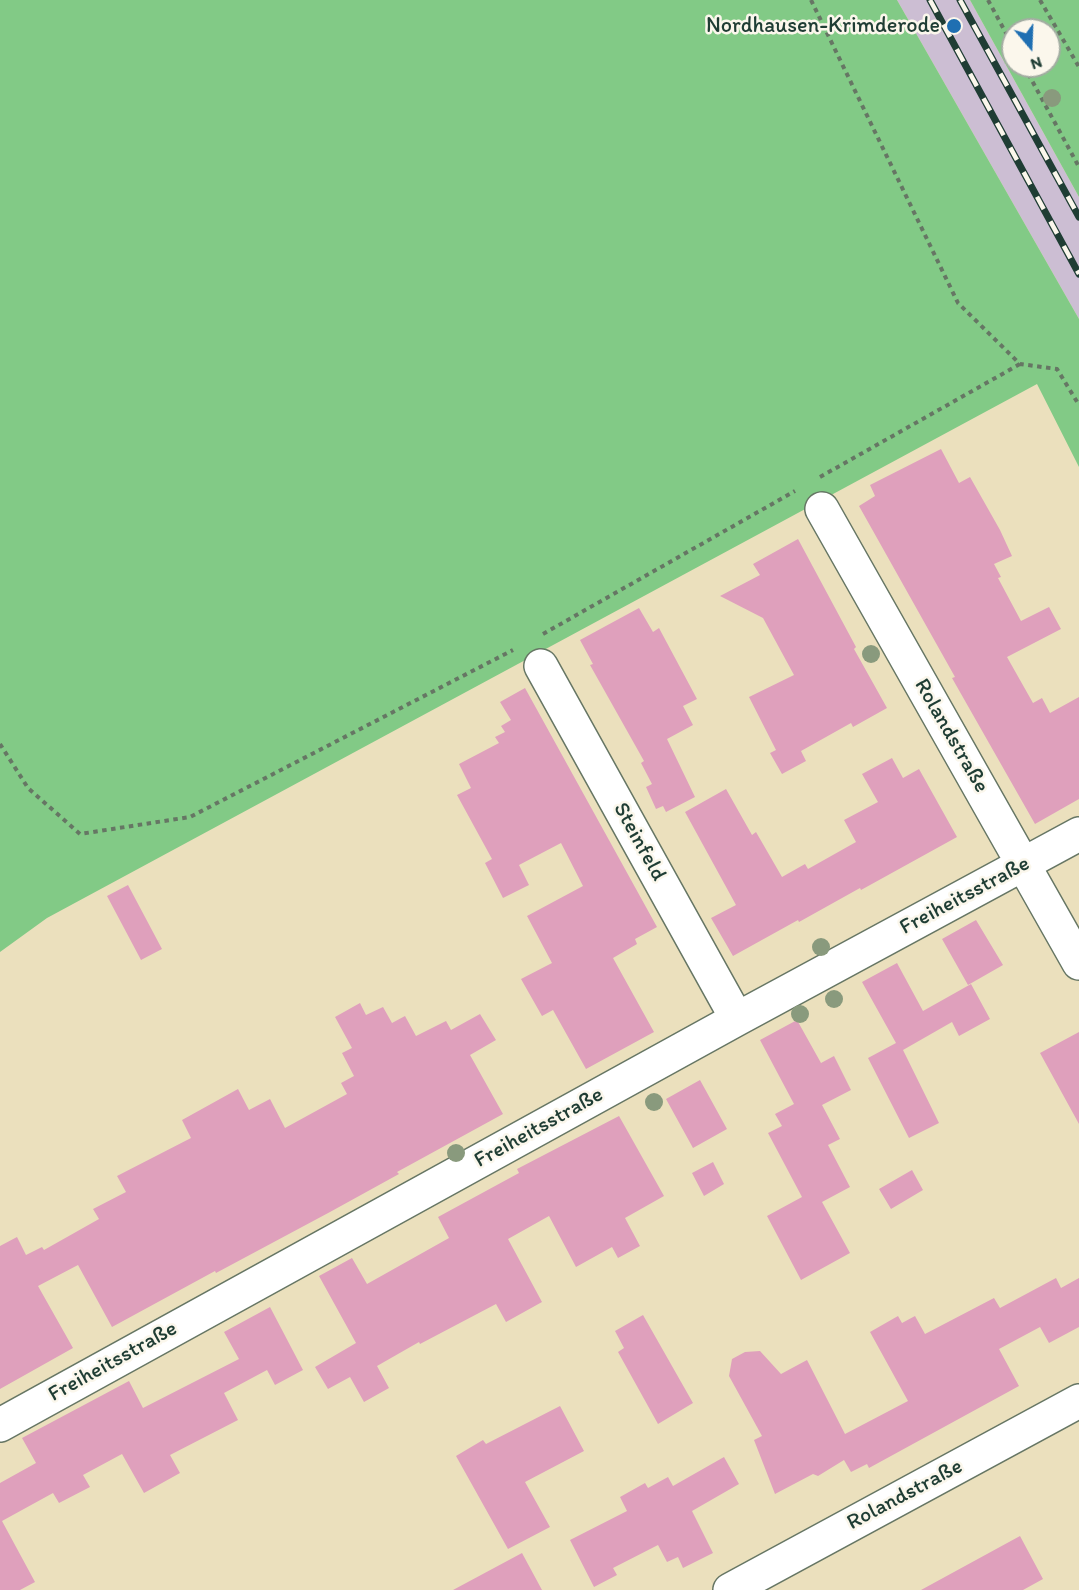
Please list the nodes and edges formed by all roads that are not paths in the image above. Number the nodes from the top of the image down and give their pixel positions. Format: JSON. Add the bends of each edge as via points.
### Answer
{"nodes":[{"id":1,"x":812,"y":493,"type":"road end"},
{"id":2,"x":532,"y":650,"type":"road end"},
{"id":3,"x":1079,"y":834,"type":"edge"},
{"id":4,"x":1024,"y":864,"type":"junction"},
{"id":5,"x":1079,"y":963,"type":"edge"},
{"id":6,"x":737,"y":1019,"type":"junction"},
{"id":7,"x":1079,"y":1401,"type":"edge"},
{"id":8,"x":0,"y":1425,"type":"edge"},
{"id":9,"x":730,"y":1590,"type":"edge"}],
"edges":[{"from":1,"to":4,"type":"street","name":"Rolandstraße"},
{"from":2,"to":6,"type":"street","name":"Steinfeld"},
{"from":3,"to":4,"type":"street","name":"Freiheitsstraße"},
{"from":4,"to":5,"type":"street","name":"Rolandstraße"},
{"from":4,"to":6,"type":"street","name":"Freiheitsstraße"},
{"from":6,"to":8,"type":"street","name":"Freiheitsstraße"},
{"from":7,"to":9,"type":"street","name":"Rolandstraße"}]}
